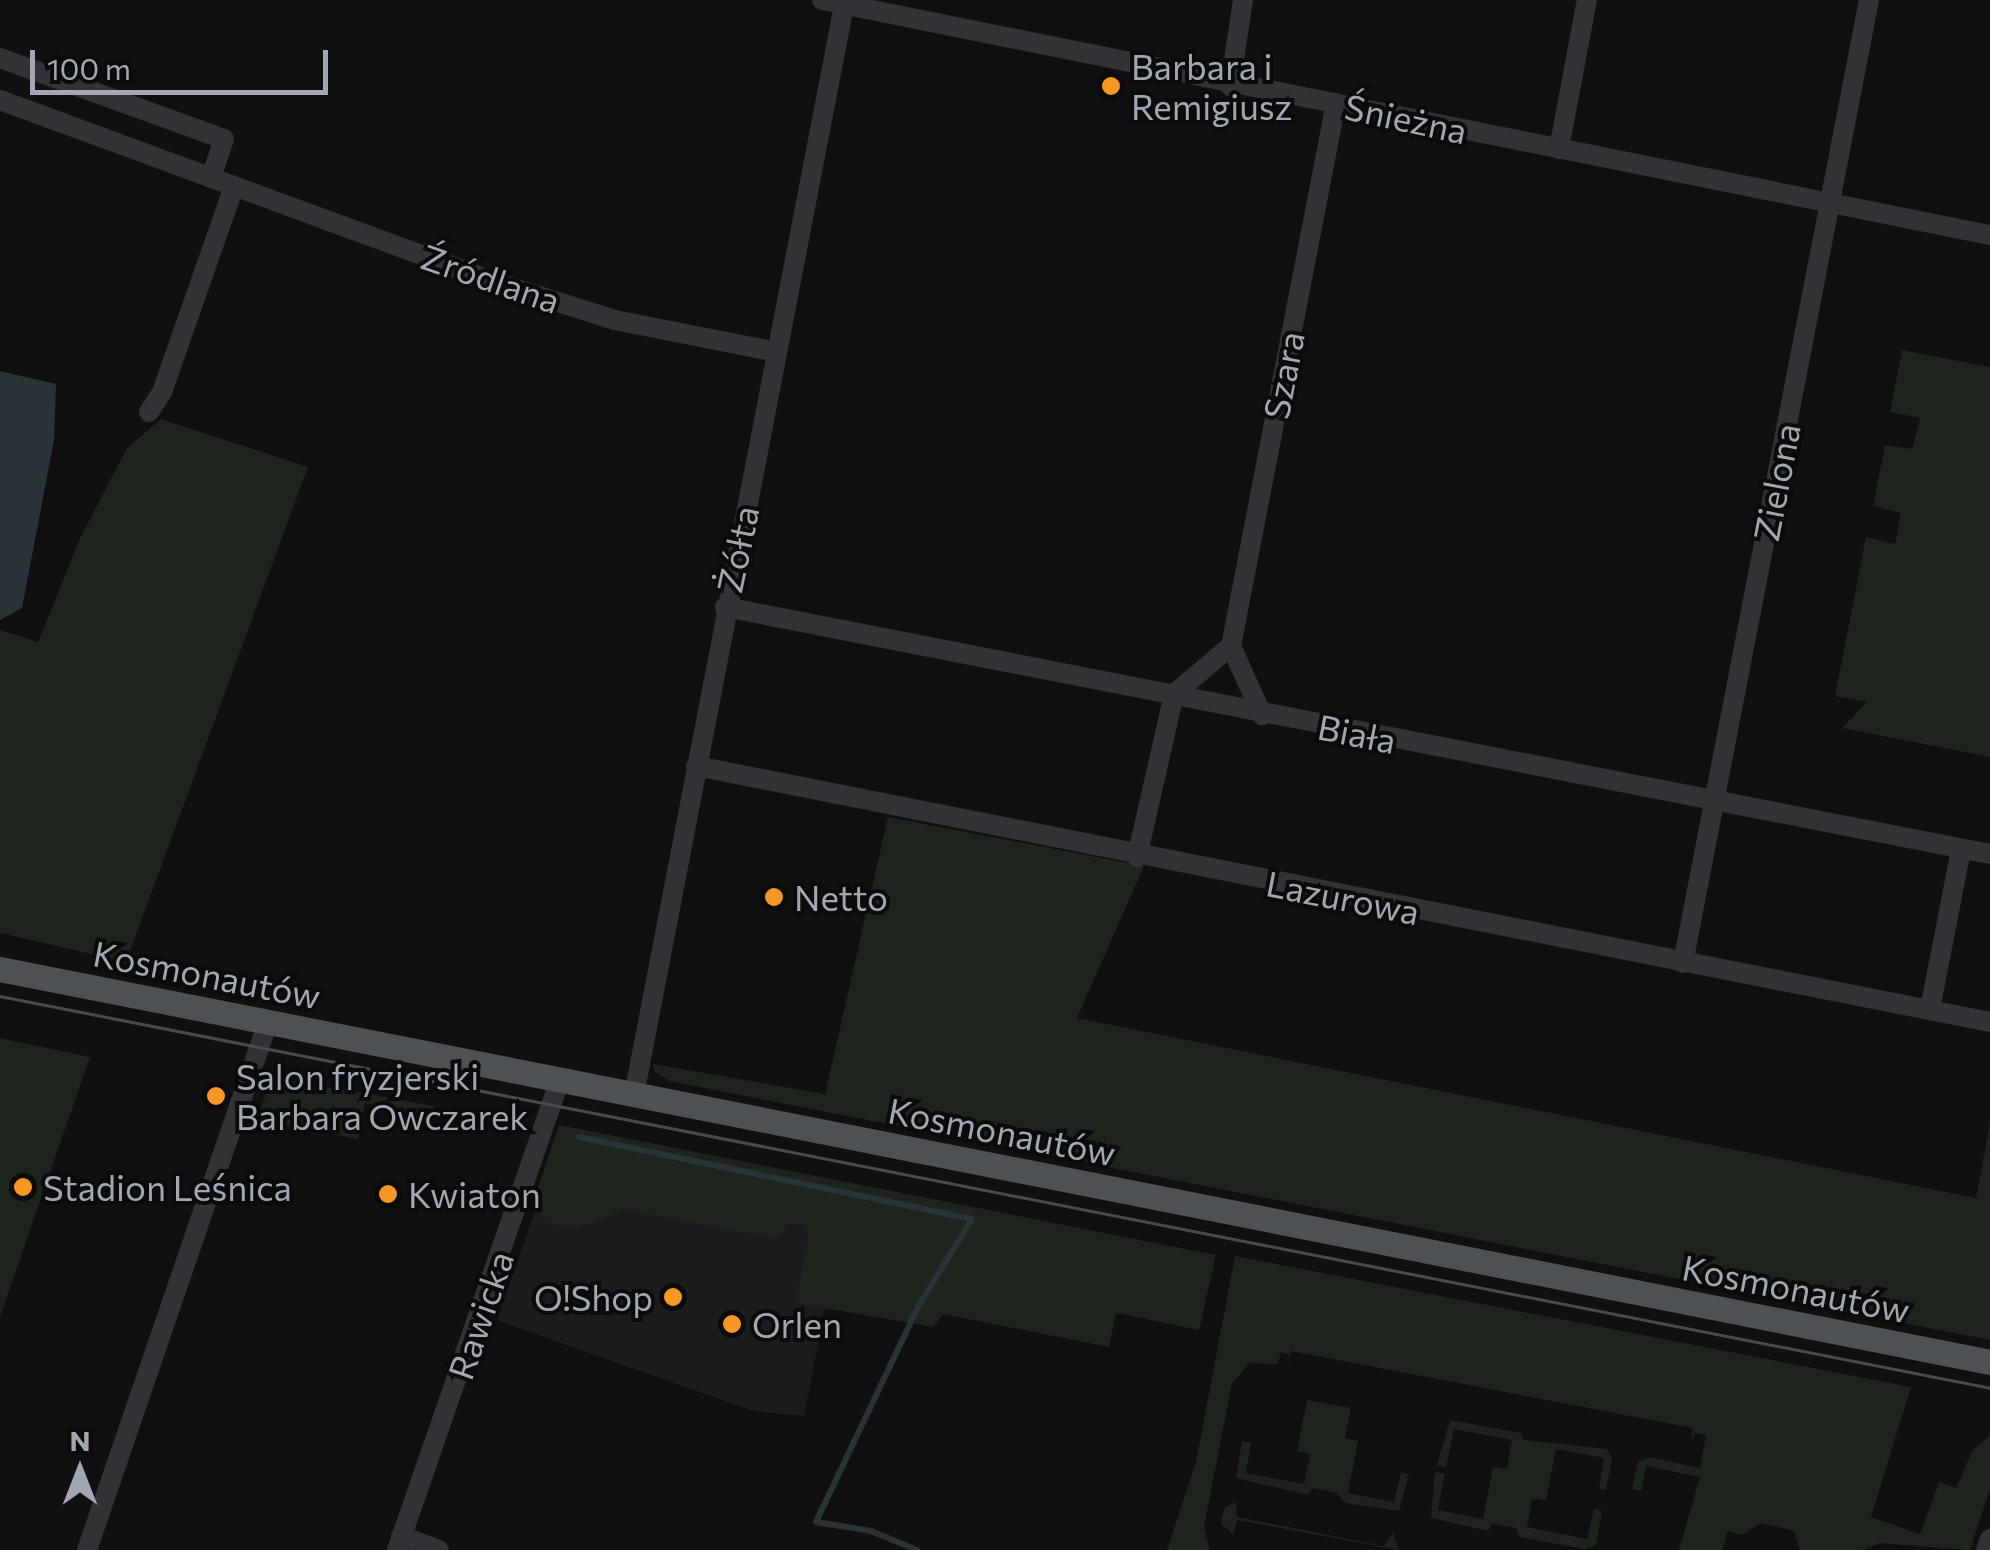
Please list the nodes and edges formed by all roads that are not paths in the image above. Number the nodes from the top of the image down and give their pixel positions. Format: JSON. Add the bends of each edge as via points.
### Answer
{"nodes":[{"id":1,"x":822,"y":0,"type":"edge"},
{"id":2,"x":1243,"y":0,"type":"edge"},
{"id":3,"x":1587,"y":0,"type":"edge"},
{"id":4,"x":1869,"y":0,"type":"edge"},
{"id":5,"x":844,"y":5,"type":"junction"},
{"id":6,"x":901,"y":9,"type":"edge"},
{"id":7,"x":0,"y":58,"type":"edge"},
{"id":8,"x":1230,"y":86,"type":"junction"},
{"id":9,"x":0,"y":100,"type":"edge"},
{"id":10,"x":1336,"y":104,"type":"junction"},
{"id":11,"x":1559,"y":150,"type":"junction"},
{"id":12,"x":211,"y":178,"type":"junction"},
{"id":13,"x":234,"y":186,"type":"junction"},
{"id":14,"x":1830,"y":203,"type":"junction"},
{"id":15,"x":1990,"y":235,"type":"edge"},
{"id":16,"x":778,"y":352,"type":"junction"},
{"id":17,"x":149,"y":412,"type":"dead end"},
{"id":18,"x":726,"y":607,"type":"junction"},
{"id":19,"x":1230,"y":646,"type":"junction"},
{"id":20,"x":1174,"y":694,"type":"junction"},
{"id":21,"x":1262,"y":714,"type":"junction"},
{"id":22,"x":696,"y":766,"type":"junction"},
{"id":23,"x":1714,"y":800,"type":"junction"},
{"id":24,"x":1962,"y":849,"type":"junction"},
{"id":25,"x":1990,"y":854,"type":"edge"},
{"id":26,"x":1137,"y":857,"type":"junction"},
{"id":27,"x":1684,"y":964,"type":"junction"},
{"id":28,"x":0,"y":969,"type":"edge"},
{"id":29,"x":1930,"y":1010,"type":"junction"},
{"id":30,"x":268,"y":1022,"type":"junction"},
{"id":31,"x":1990,"y":1022,"type":"edge"},
{"id":32,"x":560,"y":1079,"type":"junction"},
{"id":33,"x":634,"y":1094,"type":"junction"},
{"id":34,"x":1990,"y":1362,"type":"edge"},
{"id":35,"x":1990,"y":1538,"type":"edge"},
{"id":36,"x":399,"y":1543,"type":"edge"},
{"id":37,"x":87,"y":1550,"type":"edge"},
{"id":38,"x":439,"y":1550,"type":"edge"},
{"id":39,"x":1986,"y":1550,"type":"edge"}],
"edges":[{"from":1,"to":5,"type":"street","name":"Śnieżna"},
{"from":2,"to":8,"type":"street"},
{"from":3,"to":11,"type":"street"},
{"from":4,"to":14,"type":"street","name":"Zielona"},
{"from":5,"to":6,"type":"street","name":"Śnieżna"},
{"from":5,"to":16,"type":"street","name":"Żółta"},
{"from":6,"to":8,"type":"street","name":"Śnieżna"},
{"from":7,"to":12,"type":"street","via":[[224,139]]},
{"from":8,"to":10,"type":"street","name":"Śnieżna"},
{"from":9,"to":12,"type":"street","name":"Źródlana"},
{"from":10,"to":11,"type":"street","name":"Śnieżna"},
{"from":10,"to":19,"type":"street","name":"Szara"},
{"from":11,"to":14,"type":"street","name":"Śnieżna"},
{"from":12,"to":13,"type":"street","name":"Źródlana"},
{"from":13,"to":16,"type":"street","name":"Źródlana","via":[[615,320]]},
{"from":13,"to":17,"type":"street","via":[[162,392]]},
{"from":14,"to":15,"type":"street","name":"Śnieżna"},
{"from":14,"to":23,"type":"street","name":"Zielona"},
{"from":16,"to":18,"type":"street","name":"Żółta"},
{"from":18,"to":20,"type":"street","name":"Biała"},
{"from":18,"to":22,"type":"street","name":"Żółta"},
{"from":19,"to":20,"type":"street"},
{"from":19,"to":21,"type":"street"},
{"from":20,"to":21,"type":"street","name":"Biała"},
{"from":20,"to":26,"type":"street"},
{"from":21,"to":23,"type":"street","name":"Biała"},
{"from":22,"to":26,"type":"street","name":"Lazurowa"},
{"from":22,"to":33,"type":"street","name":"Żółta"},
{"from":23,"to":24,"type":"street","name":"Biała"},
{"from":23,"to":27,"type":"street","name":"Zielona"},
{"from":24,"to":25,"type":"street","name":"Biała"},
{"from":24,"to":29,"type":"street"},
{"from":26,"to":27,"type":"street","name":"Lazurowa"},
{"from":27,"to":29,"type":"street","name":"Lazurowa"},
{"from":28,"to":30,"type":"main road","name":"Kosmonautów"},
{"from":29,"to":31,"type":"street","name":"Lazurowa"},
{"from":30,"to":32,"type":"main road","name":"Kosmonautów"},
{"from":30,"to":37,"type":"street"},
{"from":32,"to":33,"type":"main road","name":"Kosmonautów"},
{"from":32,"to":36,"type":"street","name":"Rawicka"},
{"from":33,"to":34,"type":"main road","name":"Kosmonautów"},
{"from":35,"to":39,"type":"street"},
{"from":36,"to":38,"type":"street"}]}
